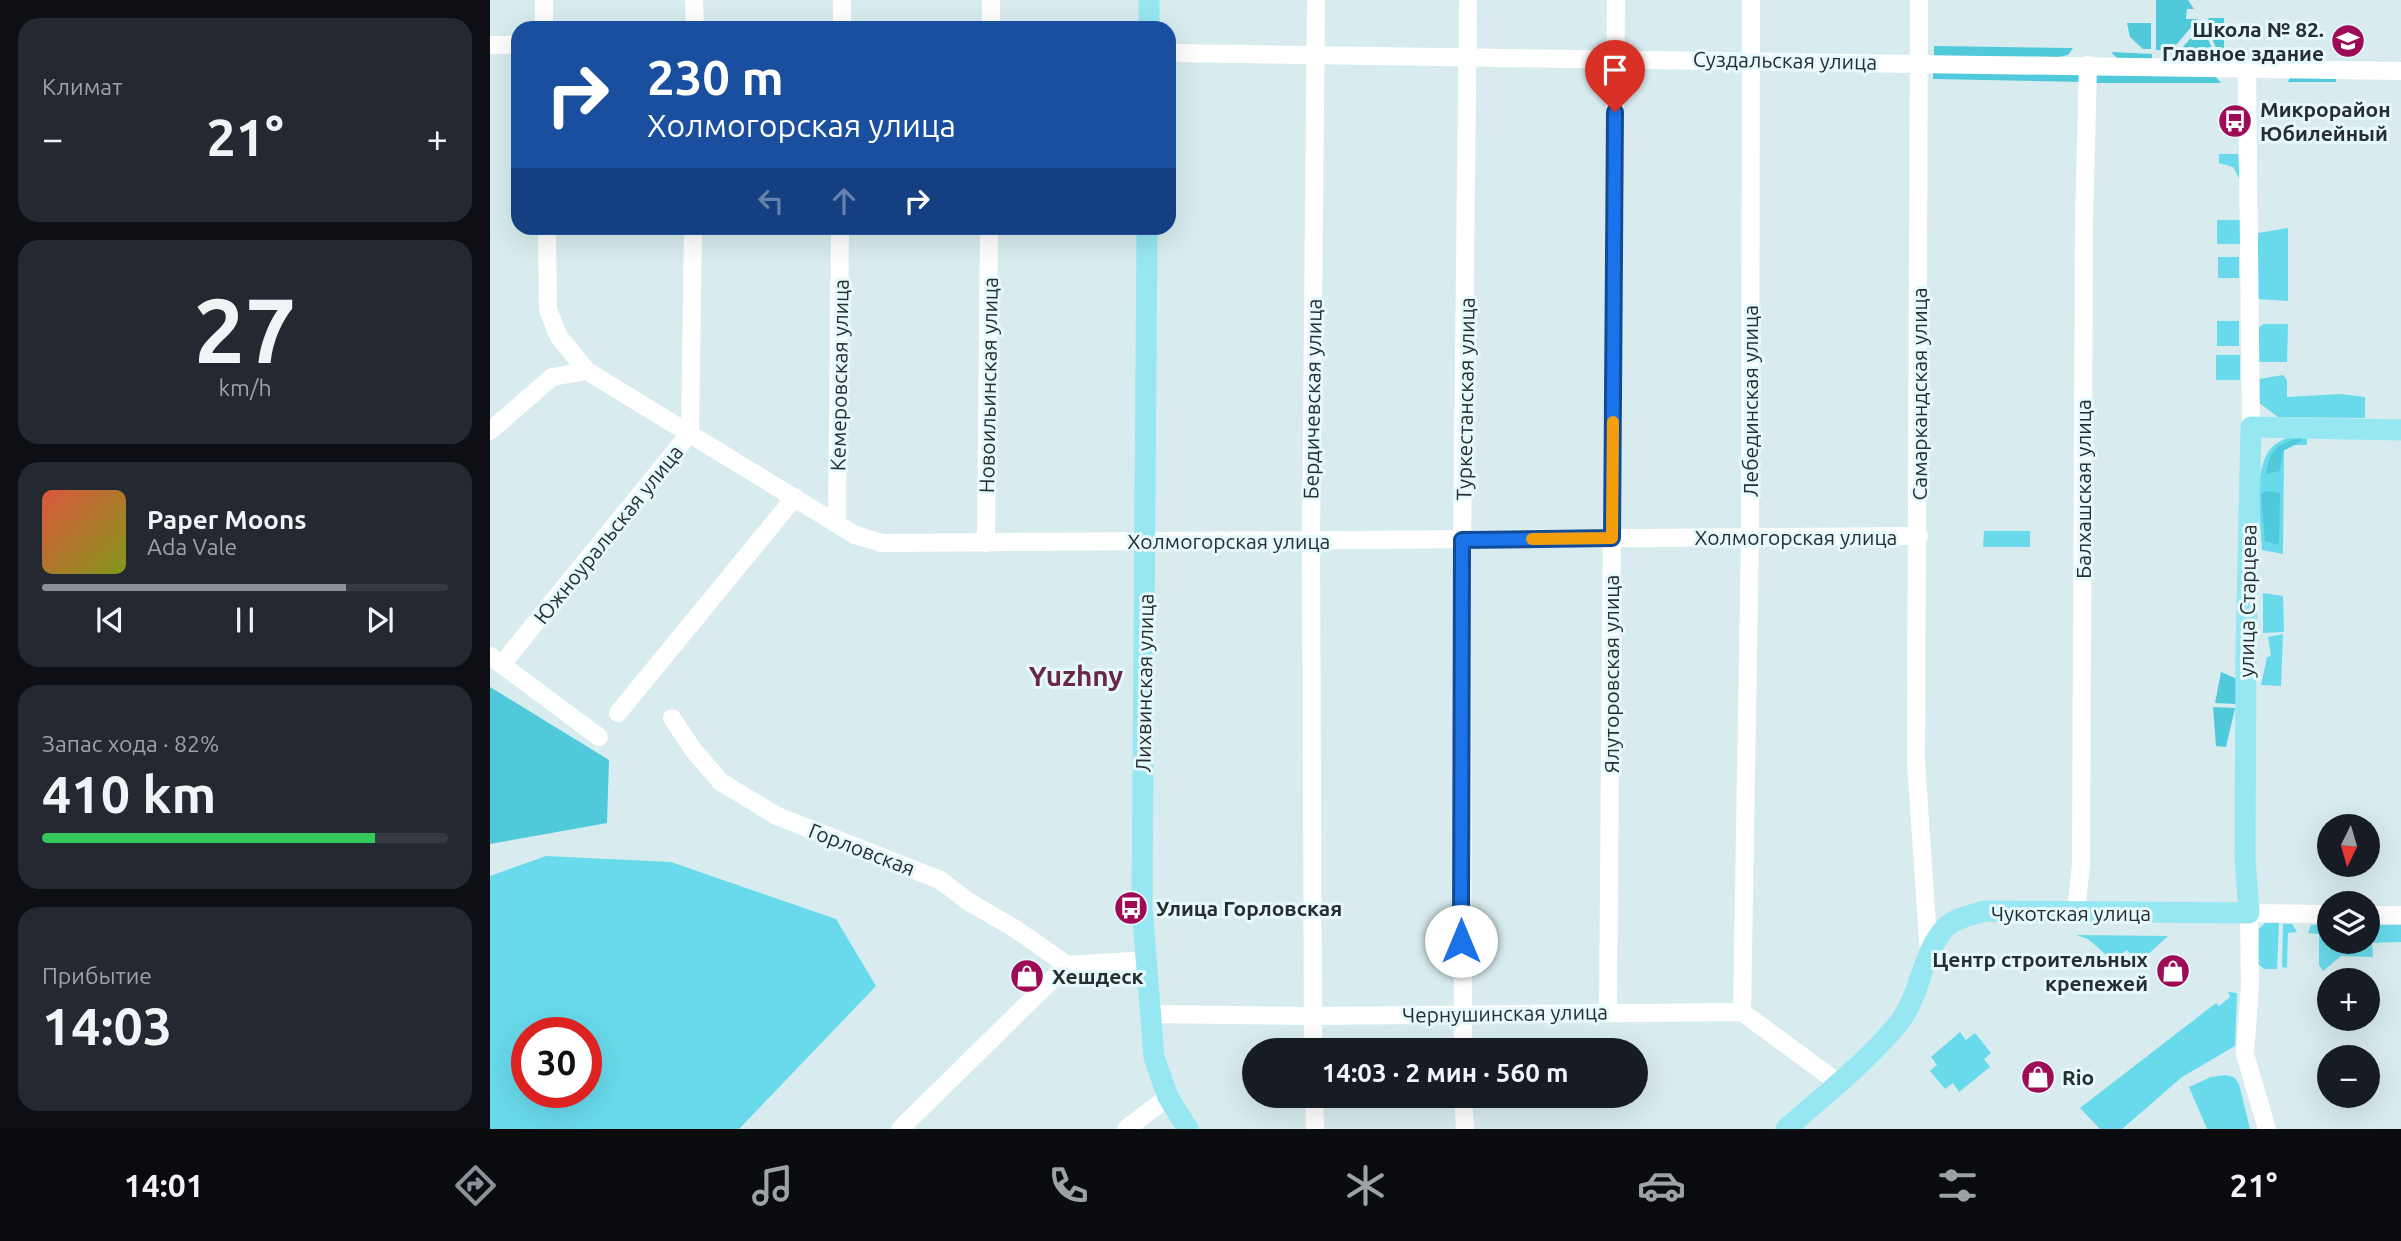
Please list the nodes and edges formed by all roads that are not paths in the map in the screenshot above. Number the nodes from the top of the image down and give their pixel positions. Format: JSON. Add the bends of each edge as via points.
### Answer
{"nodes":[{"id":1,"x":544,"y":0,"type":"edge"},
{"id":2,"x":694,"y":0,"type":"edge"},
{"id":3,"x":842,"y":0,"type":"edge"},
{"id":4,"x":991,"y":0,"type":"edge"},
{"id":5,"x":1149,"y":0,"type":"edge"},
{"id":6,"x":1316,"y":0,"type":"edge"},
{"id":7,"x":1468,"y":0,"type":"edge"},
{"id":8,"x":1616,"y":0,"type":"edge"},
{"id":9,"x":1751,"y":0,"type":"edge"},
{"id":10,"x":1919,"y":0,"type":"edge"},
{"id":11,"x":544,"y":21,"type":"edge"},
{"id":12,"x":695,"y":21,"type":"edge"},
{"id":13,"x":842,"y":21,"type":"edge"},
{"id":14,"x":991,"y":21,"type":"edge"},
{"id":15,"x":1149,"y":21,"type":"edge"},
{"id":16,"x":490,"y":45,"type":"edge"},
{"id":17,"x":511,"y":45,"type":"edge"},
{"id":18,"x":1176,"y":53,"type":"edge"},
{"id":19,"x":1315,"y":55,"type":"junction"},
{"id":20,"x":1468,"y":58,"type":"junction"},
{"id":21,"x":1616,"y":58,"type":"junction"},
{"id":22,"x":1750,"y":60,"type":"junction"},
{"id":23,"x":1919,"y":62,"type":"junction"},
{"id":24,"x":2088,"y":65,"type":"junction"},
{"id":25,"x":2247,"y":70,"type":"junction"},
{"id":26,"x":2401,"y":71,"type":"edge"},
{"id":27,"x":547,"y":235,"type":"edge"},
{"id":28,"x":693,"y":235,"type":"edge"},
{"id":29,"x":840,"y":235,"type":"edge"},
{"id":30,"x":989,"y":235,"type":"edge"},
{"id":31,"x":1147,"y":235,"type":"edge"},
{"id":32,"x":587,"y":371,"type":"junction"},
{"id":33,"x":2251,"y":427,"type":"junction"},
{"id":34,"x":2401,"y":430,"type":"edge"},
{"id":35,"x":490,"y":432,"type":"edge"},
{"id":36,"x":690,"y":433,"type":"junction"},
{"id":37,"x":795,"y":497,"type":"junction"},
{"id":38,"x":837,"y":523,"type":"junction"},
{"id":39,"x":1919,"y":536,"type":"junction"},
{"id":40,"x":1749,"y":537,"type":"junction"},
{"id":41,"x":1612,"y":538,"type":"junction"},
{"id":42,"x":1311,"y":540,"type":"junction"},
{"id":43,"x":1462,"y":540,"type":"junction"},
{"id":44,"x":1145,"y":542,"type":"junction"},
{"id":45,"x":986,"y":543,"type":"junction"},
{"id":46,"x":496,"y":660,"type":"edge"},
{"id":47,"x":618,"y":713,"type":"dead end"},
{"id":48,"x":672,"y":718,"type":"dead end"},
{"id":49,"x":599,"y":737,"type":"dead end"},
{"id":50,"x":2076,"y":913,"type":"junction"},
{"id":51,"x":2249,"y":914,"type":"junction"},
{"id":52,"x":2317,"y":914,"type":"edge"},
{"id":53,"x":2380,"y":915,"type":"edge"},
{"id":54,"x":2401,"y":915,"type":"edge"},
{"id":55,"x":1928,"y":955,"type":"junction"},
{"id":56,"x":1068,"y":965,"type":"junction"},
{"id":57,"x":1148,"y":975,"type":"junction"},
{"id":58,"x":1608,"y":1011,"type":"junction"},
{"id":59,"x":1742,"y":1012,"type":"junction"},
{"id":60,"x":1149,"y":1014,"type":"junction"},
{"id":61,"x":1464,"y":1015,"type":"junction"},
{"id":62,"x":1312,"y":1016,"type":"junction"},
{"id":63,"x":1313,"y":1038,"type":"edge"},
{"id":64,"x":1463,"y":1038,"type":"edge"},
{"id":65,"x":1837,"y":1082,"type":"junction"},
{"id":66,"x":1168,"y":1097,"type":"junction"},
{"id":67,"x":1314,"y":1108,"type":"edge"},
{"id":68,"x":1464,"y":1108,"type":"edge"},
{"id":69,"x":900,"y":1129,"type":"edge"},
{"id":70,"x":1126,"y":1129,"type":"edge"},
{"id":71,"x":1188,"y":1129,"type":"edge"},
{"id":72,"x":1315,"y":1129,"type":"edge"},
{"id":73,"x":1465,"y":1129,"type":"edge"},
{"id":74,"x":1786,"y":1129,"type":"edge"},
{"id":75,"x":2267,"y":1129,"type":"edge"}],
"edges":[{"from":1,"to":11,"type":"street"},
{"from":2,"to":12,"type":"street"},
{"from":3,"to":13,"type":"street"},
{"from":4,"to":14,"type":"street"},
{"from":5,"to":15,"type":"main road"},
{"from":6,"to":19,"type":"street","name":"Бердичевская улица"},
{"from":7,"to":20,"type":"street","name":"Туркестанская улица"},
{"from":8,"to":21,"type":"street","name":"Ялуторовская улица"},
{"from":9,"to":22,"type":"street","name":"Лебединская улица"},
{"from":10,"to":23,"type":"street","name":"Самаркандская улица"},
{"from":16,"to":17,"type":"street"},
{"from":18,"to":19,"type":"street","name":"Суздальская улица"},
{"from":19,"to":20,"type":"street","name":"Суздальская улица"},
{"from":19,"to":42,"type":"street","name":"Бердичевская улица"},
{"from":20,"to":21,"type":"street","name":"Суздальская улица"},
{"from":20,"to":43,"type":"street","name":"Туркестанская улица"},
{"from":21,"to":22,"type":"street","name":"Суздальская улица"},
{"from":21,"to":41,"type":"street","name":"Ялуторовская улица"},
{"from":22,"to":23,"type":"street","name":"Суздальская улица"},
{"from":22,"to":40,"type":"street","name":"Лебединская улица"},
{"from":23,"to":24,"type":"street","name":"Суздальская улица"},
{"from":23,"to":39,"type":"street","name":"Самаркандская улица"},
{"from":24,"to":25,"type":"street","name":"Суздальская улица"},
{"from":24,"to":50,"type":"street","name":"Балхашская улица","via":[[2081,864]]},
{"from":25,"to":26,"type":"street","name":"Суздальская улица"},
{"from":25,"to":33,"type":"street","name":"улица Старцева"},
{"from":27,"to":32,"type":"street","name":"Холмогорская улица","via":[[548,310],[559,337]]},
{"from":28,"to":36,"type":"street","name":"Южноуральская улица"},
{"from":29,"to":38,"type":"street","name":"Кемеровская улица"},
{"from":30,"to":45,"type":"street","name":"Новоильинская улица"},
{"from":31,"to":44,"type":"main road","name":"Лихвинская улица"},
{"from":32,"to":35,"type":"street","via":[[552,377]]},
{"from":32,"to":36,"type":"street","name":"Холмогорская улица"},
{"from":33,"to":34,"type":"main road"},
{"from":33,"to":51,"type":"main road","name":"улица Старцева","via":[[2245,859]]},
{"from":36,"to":37,"type":"street","name":"Холмогорская улица"},
{"from":36,"to":46,"type":"street","name":"Южноуральская улица"},
{"from":37,"to":38,"type":"street","name":"Холмогорская улица"},
{"from":37,"to":47,"type":"street"},
{"from":38,"to":45,"type":"street","name":"Холмогорская улица","via":[[855,535],[882,543]]},
{"from":39,"to":40,"type":"street","name":"Холмогорская улица"},
{"from":39,"to":55,"type":"street","name":"Самаркандская улица","via":[[1916,762]]},
{"from":40,"to":41,"type":"street","name":"Холмогорская улица"},
{"from":40,"to":59,"type":"street","name":"Лебединская улица"},
{"from":41,"to":43,"type":"street","name":"Холмогорская улица"},
{"from":41,"to":58,"type":"street","name":"Ялуторовская улица"},
{"from":42,"to":43,"type":"street","name":"Холмогорская улица"},
{"from":42,"to":44,"type":"street","name":"Холмогорская улица"},
{"from":42,"to":62,"type":"street","name":"Бердичевская улица"},
{"from":43,"to":61,"type":"street","name":"Туркестанская улица"},
{"from":44,"to":45,"type":"street","name":"Холмогорская улица"},
{"from":44,"to":57,"type":"main road","name":"Лихвинская улица","via":[[1142,901]]},
{"from":46,"to":49,"type":"street"},
{"from":48,"to":56,"type":"street","name":"Горловская","via":[[721,782],[776,816],[940,880]]},
{"from":50,"to":51,"type":"main road","name":"Чукотская улица"},
{"from":50,"to":55,"type":"main road","name":"Чукотская улица","via":[[1984,911],[1946,927]]},
{"from":51,"to":52,"type":"street","name":"Чукотская улица"},
{"from":51,"to":75,"type":"street","name":"улица Старцева","via":[[2245,1054]]},
{"from":53,"to":54,"type":"street"},
{"from":55,"to":65,"type":"main road","name":"Чукотская улица","via":[[1910,1007],[1884,1039]]},
{"from":56,"to":57,"type":"street","via":[[1132,961]]},
{"from":56,"to":69,"type":"street"},
{"from":57,"to":60,"type":"main road","name":"Лихвинская улица"},
{"from":58,"to":59,"type":"street","name":"Чернушинская улица"},
{"from":58,"to":61,"type":"street","name":"Чернушинская улица"},
{"from":59,"to":65,"type":"street"},
{"from":60,"to":62,"type":"street","name":"Чернушинская улица"},
{"from":60,"to":66,"type":"main road","name":"Лихвинская улица","via":[[1154,1057]]},
{"from":61,"to":62,"type":"street","name":"Чернушинская улица"},
{"from":61,"to":64,"type":"street","name":"Туркестанская улица"},
{"from":62,"to":63,"type":"street","name":"Бердичевская улица"},
{"from":65,"to":74,"type":"main road"},
{"from":66,"to":70,"type":"street"},
{"from":66,"to":71,"type":"main road","name":"Лихвинская улица"},
{"from":67,"to":72,"type":"street"},
{"from":68,"to":73,"type":"street"}]}
